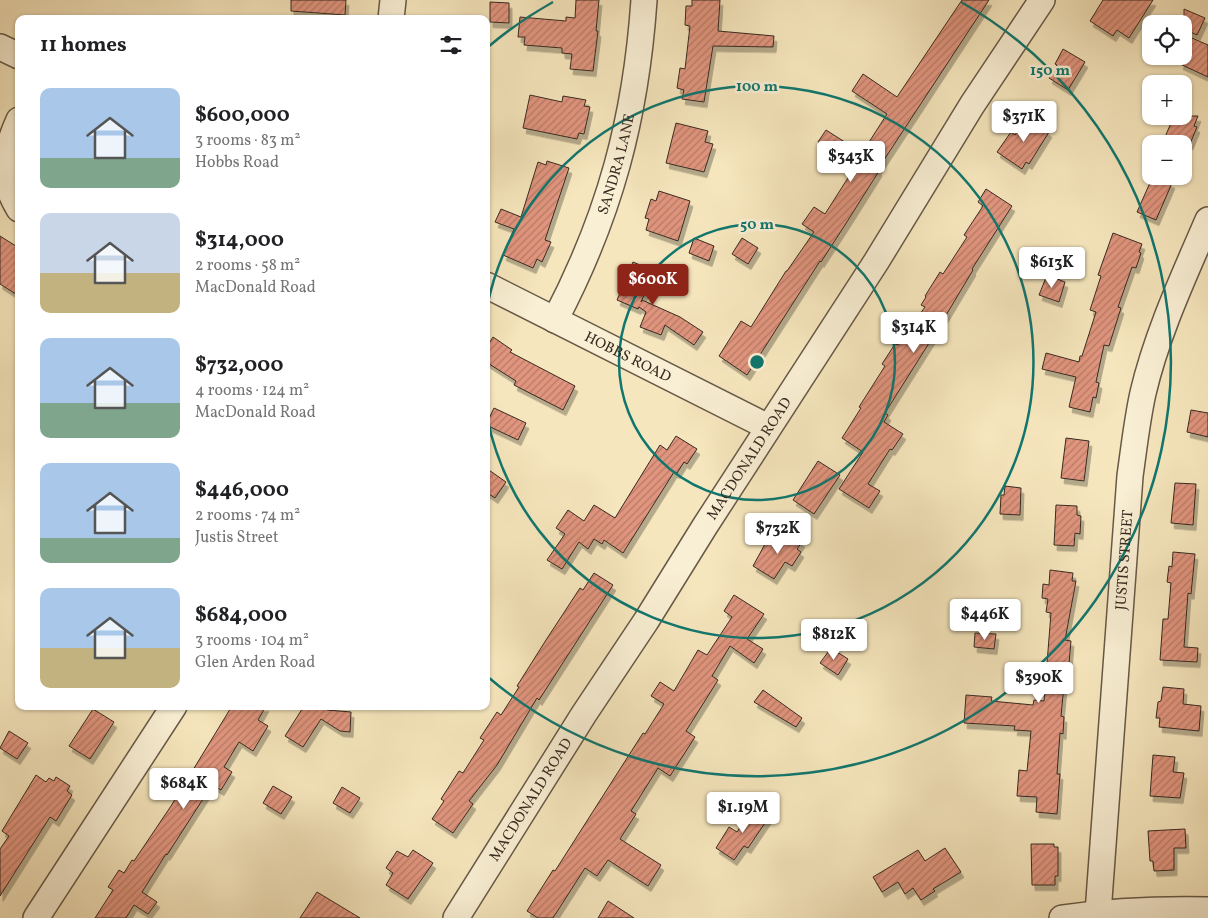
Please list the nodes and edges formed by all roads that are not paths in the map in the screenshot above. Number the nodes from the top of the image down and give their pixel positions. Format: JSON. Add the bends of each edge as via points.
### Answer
{"nodes":[{"id":1,"x":393,"y":0,"type":"edge"},
{"id":2,"x":644,"y":0,"type":"edge"},
{"id":3,"x":1042,"y":0,"type":"edge"},
{"id":4,"x":391,"y":15,"type":"edge"},
{"id":5,"x":0,"y":47,"type":"edge"},
{"id":6,"x":15,"y":54,"type":"edge"},
{"id":7,"x":15,"y":129,"type":"edge"},
{"id":8,"x":15,"y":204,"type":"edge"},
{"id":9,"x":1208,"y":220,"type":"edge"},
{"id":10,"x":490,"y":287,"type":"edge"},
{"id":11,"x":555,"y":320,"type":"junction"},
{"id":12,"x":768,"y":427,"type":"junction"},
{"id":13,"x":171,"y":710,"type":"edge"},
{"id":14,"x":1208,"y":910,"type":"edge"},
{"id":15,"x":1098,"y":913,"type":"junction"},
{"id":16,"x":36,"y":918,"type":"edge"},
{"id":17,"x":456,"y":918,"type":"edge"},
{"id":18,"x":1062,"y":918,"type":"edge"}],
"edges":[{"from":1,"to":4,"type":"street"},
{"from":2,"to":11,"type":"street","name":"SANDRA LANE","via":[[635,88],[621,153],[589,249]]},
{"from":3,"to":12,"type":"street","name":"MACDONALD ROAD","via":[[972,104],[876,262]]},
{"from":5,"to":6,"type":"street"},
{"from":7,"to":8,"type":"street","via":[[0,161],[2,188]]},
{"from":9,"to":15,"type":"street","name":"JUSTIS STREET","via":[[1157,347],[1136,429]]},
{"from":10,"to":11,"type":"street","name":"HOBBS ROAD"},
{"from":11,"to":12,"type":"street","name":"HOBBS ROAD"},
{"from":12,"to":17,"type":"street","name":"MACDONALD ROAD"},
{"from":13,"to":16,"type":"street"},
{"from":14,"to":15,"type":"street","via":[[1151,909]]},
{"from":15,"to":18,"type":"street"}]}
